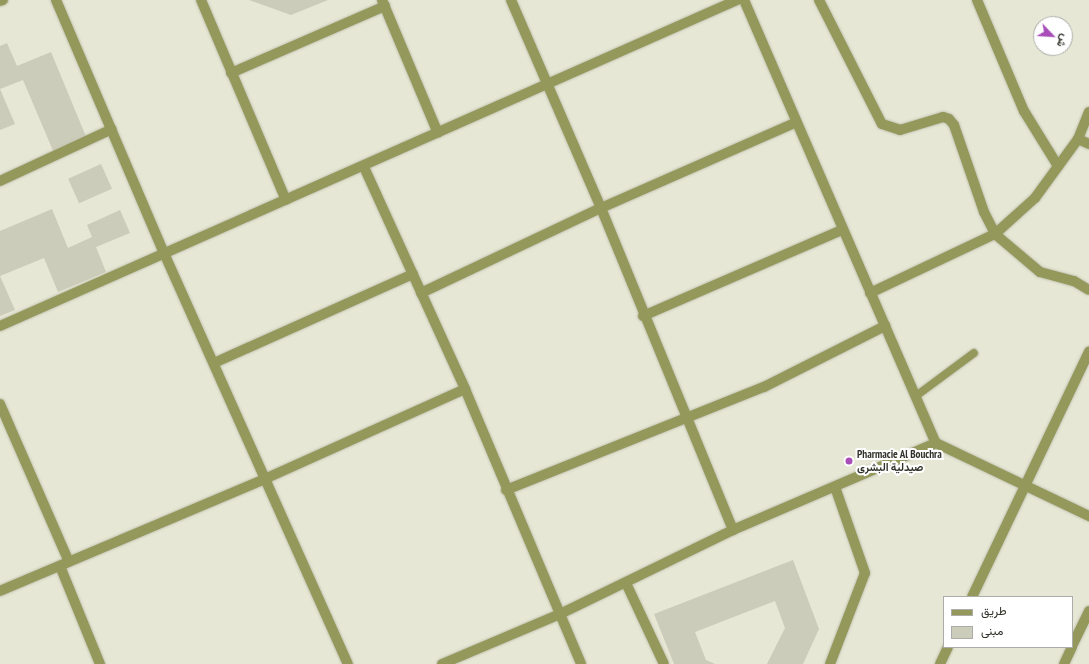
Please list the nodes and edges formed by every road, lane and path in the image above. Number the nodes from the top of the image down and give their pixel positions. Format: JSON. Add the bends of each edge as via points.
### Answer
{"nodes":[{"id":1,"x":56,"y":0,"type":"edge"},
{"id":2,"x":201,"y":0,"type":"edge"},
{"id":3,"x":511,"y":0,"type":"edge"},
{"id":4,"x":737,"y":0,"type":"edge"},
{"id":5,"x":744,"y":0,"type":"edge"},
{"id":6,"x":819,"y":0,"type":"edge"},
{"id":7,"x":977,"y":0,"type":"edge"},
{"id":8,"x":384,"y":3,"type":"edge"},
{"id":9,"x":231,"y":72,"type":"junction"},
{"id":10,"x":547,"y":86,"type":"junction"},
{"id":11,"x":1089,"y":112,"type":"edge"},
{"id":12,"x":795,"y":122,"type":"junction"},
{"id":13,"x":112,"y":129,"type":"junction"},
{"id":14,"x":438,"y":133,"type":"junction"},
{"id":15,"x":1078,"y":139,"type":"junction"},
{"id":16,"x":1089,"y":144,"type":"edge"},
{"id":17,"x":364,"y":166,"type":"junction"},
{"id":18,"x":1058,"y":166,"type":"junction"},
{"id":19,"x":0,"y":180,"type":"edge"},
{"id":20,"x":286,"y":200,"type":"junction"},
{"id":21,"x":601,"y":208,"type":"junction"},
{"id":22,"x":842,"y":230,"type":"junction"},
{"id":23,"x":995,"y":234,"type":"junction"},
{"id":24,"x":164,"y":253,"type":"junction"},
{"id":25,"x":412,"y":274,"type":"junction"},
{"id":26,"x":1089,"y":290,"type":"edge"},
{"id":27,"x":421,"y":293,"type":"junction"},
{"id":28,"x":870,"y":293,"type":"junction"},
{"id":29,"x":643,"y":316,"type":"junction"},
{"id":30,"x":0,"y":326,"type":"edge"},
{"id":31,"x":885,"y":326,"type":"junction"},
{"id":32,"x":1089,"y":352,"type":"edge"},
{"id":33,"x":974,"y":354,"type":"dead end"},
{"id":34,"x":214,"y":363,"type":"junction"},
{"id":35,"x":465,"y":389,"type":"junction"},
{"id":36,"x":916,"y":396,"type":"junction"},
{"id":37,"x":0,"y":404,"type":"edge"},
{"id":38,"x":686,"y":418,"type":"junction"},
{"id":39,"x":936,"y":443,"type":"junction"},
{"id":40,"x":267,"y":478,"type":"junction"},
{"id":41,"x":1026,"y":484,"type":"junction"},
{"id":42,"x":835,"y":487,"type":"junction"},
{"id":43,"x":506,"y":490,"type":"junction"},
{"id":44,"x":1089,"y":516,"type":"edge"},
{"id":45,"x":733,"y":530,"type":"junction"},
{"id":46,"x":64,"y":564,"type":"junction"},
{"id":47,"x":626,"y":583,"type":"junction"},
{"id":48,"x":0,"y":591,"type":"edge"},
{"id":49,"x":972,"y":596,"type":"edge"},
{"id":50,"x":1089,"y":611,"type":"edge"},
{"id":51,"x":558,"y":615,"type":"junction"},
{"id":52,"x":1073,"y":645,"type":"edge"},
{"id":53,"x":948,"y":648,"type":"edge"},
{"id":54,"x":1072,"y":648,"type":"edge"},
{"id":55,"x":100,"y":664,"type":"edge"},
{"id":56,"x":348,"y":664,"type":"edge"},
{"id":57,"x":442,"y":664,"type":"edge"},
{"id":58,"x":580,"y":664,"type":"edge"},
{"id":59,"x":664,"y":664,"type":"edge"},
{"id":60,"x":830,"y":664,"type":"edge"},
{"id":61,"x":940,"y":664,"type":"edge"},
{"id":62,"x":1064,"y":664,"type":"edge"}],
"edges":[{"from":1,"to":13,"type":"street"},
{"from":2,"to":9,"type":"street"},
{"from":3,"to":10,"type":"street"},
{"from":4,"to":10,"type":"street"},
{"from":5,"to":12,"type":"street"},
{"from":6,"to":23,"type":"street","via":[[882,124],[900,130],[943,117],[954,126],[984,212]]},
{"from":7,"to":18,"type":"street","via":[[1024,111]]},
{"from":8,"to":9,"type":"street"},
{"from":8,"to":14,"type":"street"},
{"from":9,"to":20,"type":"street"},
{"from":10,"to":14,"type":"street"},
{"from":10,"to":21,"type":"street"},
{"from":11,"to":15,"type":"street"},
{"from":12,"to":21,"type":"street"},
{"from":12,"to":22,"type":"street"},
{"from":13,"to":19,"type":"street"},
{"from":13,"to":24,"type":"street"},
{"from":14,"to":17,"type":"street"},
{"from":15,"to":16,"type":"street"},
{"from":15,"to":18,"type":"street"},
{"from":17,"to":20,"type":"street"},
{"from":17,"to":25,"type":"street"},
{"from":18,"to":23,"type":"street","via":[[1035,198]]},
{"from":20,"to":24,"type":"street"},
{"from":21,"to":27,"type":"street"},
{"from":21,"to":29,"type":"street"},
{"from":22,"to":28,"type":"street"},
{"from":22,"to":29,"type":"street"},
{"from":23,"to":26,"type":"street","via":[[1040,272],[1074,281]]},
{"from":23,"to":28,"type":"street"},
{"from":24,"to":30,"type":"street"},
{"from":24,"to":34,"type":"street"},
{"from":25,"to":27,"type":"street"},
{"from":25,"to":34,"type":"street"},
{"from":27,"to":35,"type":"street"},
{"from":28,"to":31,"type":"street"},
{"from":29,"to":38,"type":"street"},
{"from":31,"to":36,"type":"street"},
{"from":31,"to":38,"type":"street","via":[[764,386]]},
{"from":32,"to":41,"type":"street"},
{"from":33,"to":36,"type":"lane"},
{"from":34,"to":40,"type":"street"},
{"from":35,"to":40,"type":"street"},
{"from":35,"to":43,"type":"street"},
{"from":36,"to":39,"type":"street"},
{"from":37,"to":46,"type":"street"},
{"from":38,"to":43,"type":"street"},
{"from":38,"to":45,"type":"street"},
{"from":39,"to":41,"type":"street"},
{"from":39,"to":42,"type":"street"},
{"from":40,"to":46,"type":"street"},
{"from":40,"to":56,"type":"street"},
{"from":41,"to":44,"type":"street"},
{"from":41,"to":49,"type":"street"},
{"from":42,"to":45,"type":"street"},
{"from":42,"to":60,"type":"street","via":[[865,573]]},
{"from":43,"to":51,"type":"street"},
{"from":45,"to":47,"type":"street"},
{"from":46,"to":48,"type":"street"},
{"from":46,"to":55,"type":"street"},
{"from":47,"to":51,"type":"street"},
{"from":47,"to":59,"type":"street"},
{"from":50,"to":52,"type":"street"},
{"from":51,"to":57,"type":"street"},
{"from":51,"to":58,"type":"street"},
{"from":53,"to":61,"type":"street"},
{"from":54,"to":62,"type":"street"}]}
